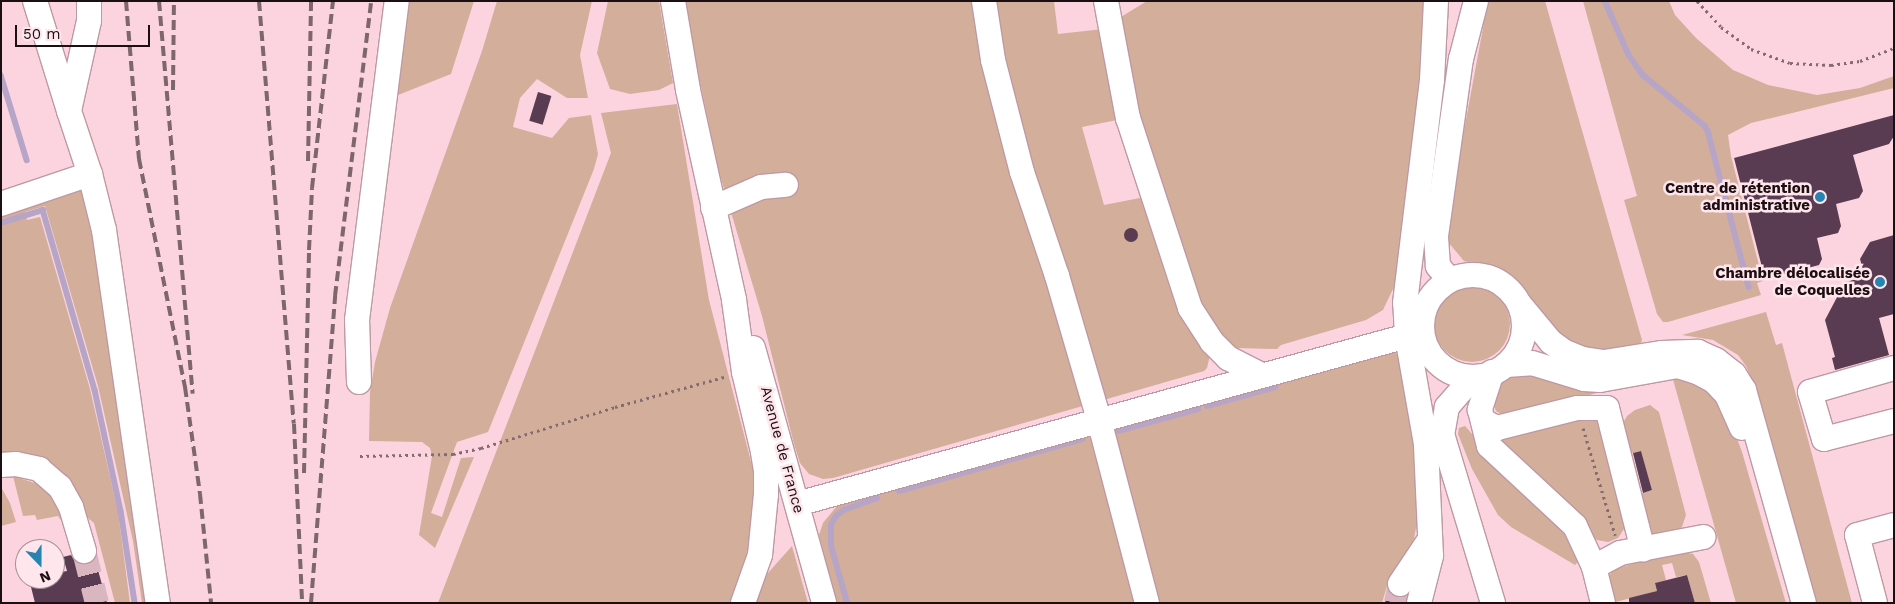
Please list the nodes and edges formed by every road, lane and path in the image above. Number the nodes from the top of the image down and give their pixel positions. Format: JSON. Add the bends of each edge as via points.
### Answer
{"nodes":[{"id":1,"x":35,"y":1,"type":"edge"},
{"id":2,"x":89,"y":1,"type":"edge"},
{"id":3,"x":397,"y":1,"type":"edge"},
{"id":4,"x":673,"y":1,"type":"edge"},
{"id":5,"x":984,"y":1,"type":"edge"},
{"id":6,"x":1106,"y":1,"type":"edge"},
{"id":7,"x":1436,"y":1,"type":"edge"},
{"id":8,"x":1444,"y":1,"type":"edge"},
{"id":9,"x":1467,"y":1,"type":"edge"},
{"id":10,"x":1476,"y":1,"type":"edge"},
{"id":11,"x":1697,"y":1,"type":"edge"},
{"id":12,"x":1894,"y":48,"type":"edge"},
{"id":13,"x":1461,"y":59,"type":"junction"},
{"id":14,"x":69,"y":111,"type":"junction"},
{"id":15,"x":1429,"y":139,"type":"junction"},
{"id":16,"x":90,"y":174,"type":"junction"},
{"id":17,"x":786,"y":184,"type":"dead end"},
{"id":18,"x":1,"y":204,"type":"edge"},
{"id":19,"x":713,"y":208,"type":"junction"},
{"id":20,"x":1421,"y":213,"type":"junction"},
{"id":21,"x":1443,"y":272,"type":"junction"},
{"id":22,"x":734,"y":300,"type":"junction"},
{"id":23,"x":1520,"y":306,"type":"junction"},
{"id":24,"x":1407,"y":336,"type":"junction"},
{"id":25,"x":1894,"y":368,"type":"edge"},
{"id":26,"x":744,"y":372,"type":"junction"},
{"id":27,"x":1490,"y":372,"type":"junction"},
{"id":28,"x":1262,"y":375,"type":"junction"},
{"id":29,"x":359,"y":382,"type":"dead end"},
{"id":30,"x":1099,"y":420,"type":"junction"},
{"id":31,"x":1894,"y":420,"type":"edge"},
{"id":32,"x":1483,"y":421,"type":"junction"},
{"id":33,"x":1581,"y":422,"type":"dead end"},
{"id":34,"x":360,"y":456,"type":"dead end"},
{"id":35,"x":1,"y":465,"type":"edge"},
{"id":36,"x":1452,"y":471,"type":"junction"},
{"id":37,"x":797,"y":504,"type":"junction"},
{"id":38,"x":1894,"y":525,"type":"edge"},
{"id":39,"x":1703,"y":537,"type":"dead end"},
{"id":40,"x":1430,"y":539,"type":"junction"},
{"id":41,"x":1617,"y":541,"type":"dead end"},
{"id":42,"x":1643,"y":550,"type":"junction"},
{"id":43,"x":84,"y":551,"type":"tunnel mouth"},
{"id":44,"x":1594,"y":567,"type":"junction"},
{"id":45,"x":1400,"y":584,"type":"tunnel mouth"},
{"id":46,"x":158,"y":603,"type":"edge"},
{"id":47,"x":743,"y":603,"type":"edge"},
{"id":48,"x":824,"y":603,"type":"edge"},
{"id":49,"x":1147,"y":603,"type":"edge"},
{"id":50,"x":1419,"y":603,"type":"tunnel mouth"},
{"id":51,"x":1493,"y":603,"type":"edge"},
{"id":52,"x":1603,"y":603,"type":"edge"},
{"id":53,"x":1790,"y":603,"type":"edge"},
{"id":54,"x":1804,"y":603,"type":"edge"},
{"id":55,"x":1875,"y":603,"type":"edge"}],
"edges":[{"from":1,"to":14,"type":"lane"},
{"from":2,"to":14,"type":"lane","via":[[89,21]]},
{"from":3,"to":29,"type":"lane","via":[[357,320]]},
{"from":4,"to":19,"type":"lane"},
{"from":5,"to":30,"type":"lane","via":[[993,60],[1022,172],[1057,276]]},
{"from":6,"to":28,"type":"lane","via":[[1128,118],[1190,308],[1207,336],[1228,358]]},
{"from":7,"to":15,"type":"lane"},
{"from":8,"to":15,"type":"lane","via":[[1439,96]]},
{"from":9,"to":13,"type":"lane"},
{"from":10,"to":13,"type":"lane"},
{"from":11,"to":12,"type":"path","via":[[1721,27],[1751,49],[1790,63],[1831,65],[1860,61]]},
{"from":13,"to":21,"type":"lane","via":[[1436,236]]},
{"from":14,"to":16,"type":"lane"},
{"from":15,"to":20,"type":"lane"},
{"from":15,"to":20,"type":"lane"},
{"from":16,"to":18,"type":"lane"},
{"from":16,"to":46,"type":"lane","via":[[104,230]]},
{"from":17,"to":19,"type":"lane","via":[[761,187]]},
{"from":19,"to":22,"type":"lane"},
{"from":20,"to":21,"type":"lane","via":[[1426,248]]},
{"from":20,"to":24,"type":"lane","via":[[1405,303]]},
{"from":21,"to":23,"type":"lane","via":[[1479,276],[1505,284]]},
{"from":21,"to":27,"type":"lane","via":[[1420,318],[1424,346],[1440,367]]},
{"from":22,"to":26,"type":"lane"},
{"from":22,"to":37,"type":"lane","name":"Avenue de France","via":[[764,381]]},
{"from":23,"to":27,"type":"lane","via":[[1525,321],[1522,345]]},
{"from":23,"to":54,"type":"lane","via":[[1551,342],[1582,359],[1604,362],[1662,353],[1698,352],[1716,360],[1734,374],[1744,390]]},
{"from":24,"to":28,"type":"lane"},
{"from":24,"to":40,"type":"lane","via":[[1426,444]]},
{"from":25,"to":31,"type":"lane","via":[[1810,392],[1824,439]]},
{"from":26,"to":34,"type":"path","via":[[453,454]]},
{"from":26,"to":47,"type":"lane","via":[[764,452],[766,494],[760,555]]},
{"from":27,"to":32,"type":"lane","via":[[1480,410]]},
{"from":27,"to":36,"type":"lane","via":[[1447,407],[1442,434]]},
{"from":27,"to":53,"type":"lane","via":[[1532,363],[1584,379],[1600,380],[1678,366],[1714,381],[1727,395],[1741,427]]},
{"from":28,"to":30,"type":"lane"},
{"from":30,"to":37,"type":"lane"},
{"from":30,"to":49,"type":"lane"},
{"from":32,"to":42,"type":"lane","via":[[1497,428],[1577,408],[1607,408]]},
{"from":32,"to":44,"type":"lane","via":[[1489,446],[1575,526]]},
{"from":33,"to":41,"type":"path"},
{"from":35,"to":43,"type":"lane","via":[[16,464],[39,469],[60,486],[71,508]]},
{"from":36,"to":40,"type":"lane"},
{"from":36,"to":51,"type":"lane"},
{"from":37,"to":48,"type":"lane","name":"Avenue de France"},
{"from":38,"to":55,"type":"lane","via":[[1857,534]]},
{"from":39,"to":42,"type":"lane"},
{"from":40,"to":45,"type":"lane"},
{"from":40,"to":50,"type":"lane","via":[[1430,556]]},
{"from":42,"to":44,"type":"lane","via":[[1620,553]]},
{"from":44,"to":52,"type":"lane"}]}
